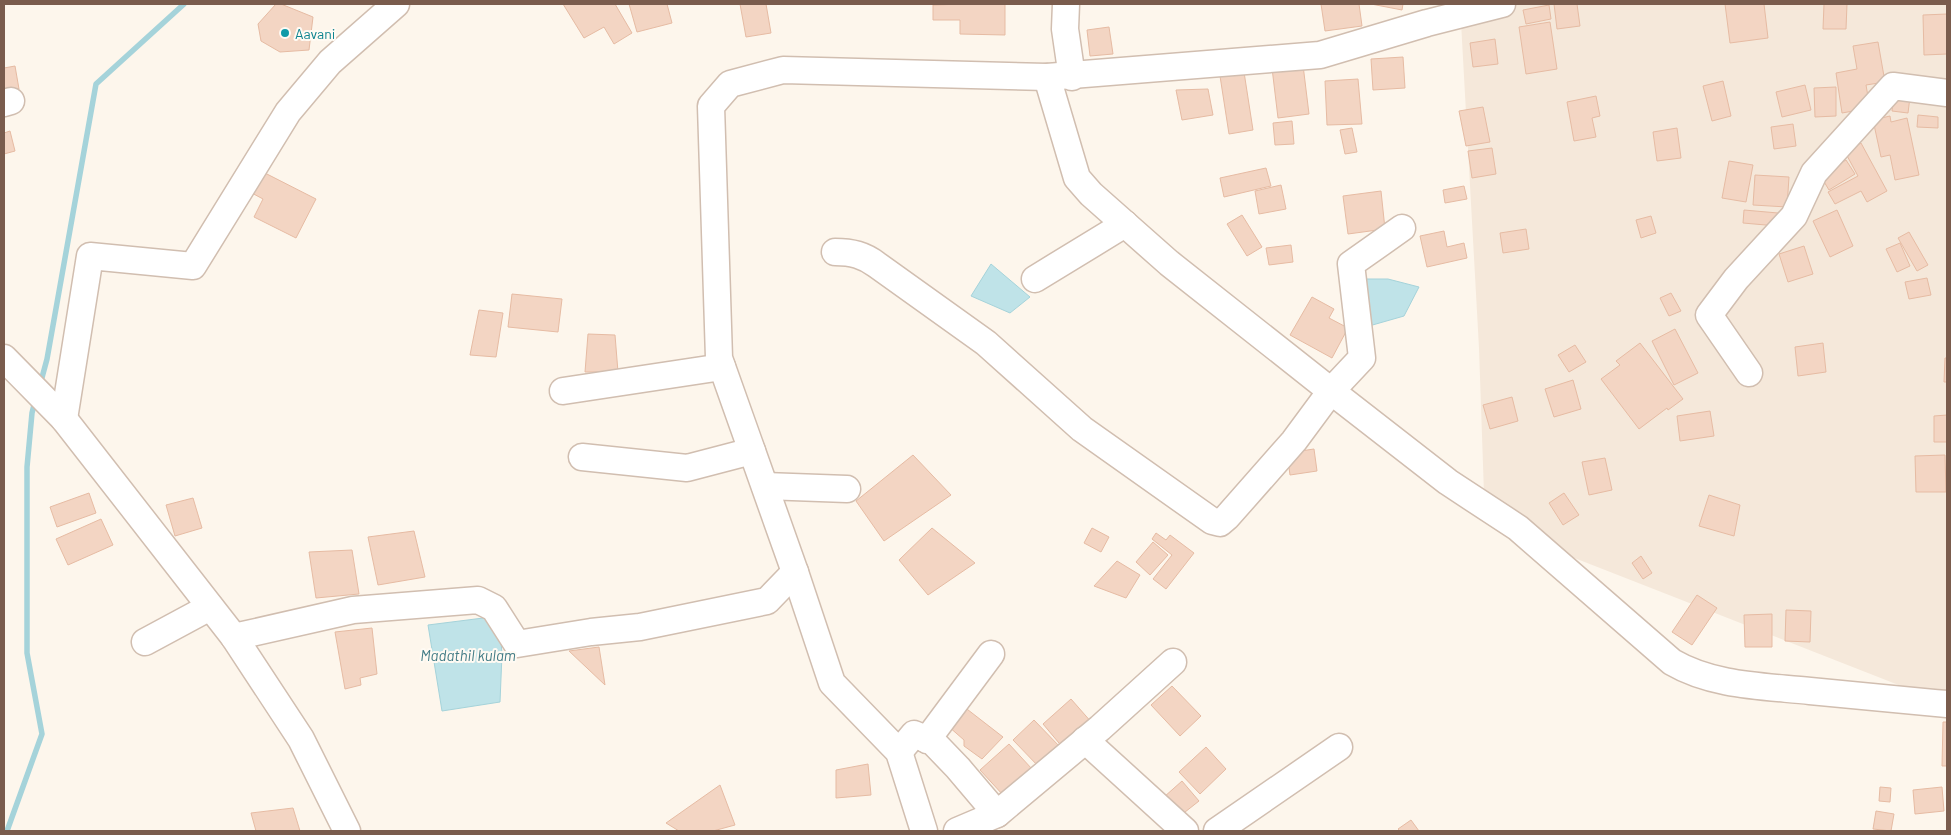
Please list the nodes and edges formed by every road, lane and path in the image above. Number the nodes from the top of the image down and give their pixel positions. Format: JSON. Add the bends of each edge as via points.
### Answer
{"nodes":[{"id":1,"x":396,"y":4,"type":"edge"},
{"id":2,"x":1066,"y":4,"type":"edge"},
{"id":3,"x":1502,"y":4,"type":"edge"},
{"id":4,"x":1426,"y":13,"type":"edge"},
{"id":5,"x":1060,"y":77,"type":"junction"},
{"id":6,"x":1947,"y":93,"type":"edge"},
{"id":7,"x":1125,"y":224,"type":"junction"},
{"id":8,"x":1402,"y":228,"type":"dead end"},
{"id":9,"x":851,"y":254,"type":"dead end"},
{"id":10,"x":1035,"y":279,"type":"dead end"},
{"id":11,"x":4,"y":358,"type":"edge"},
{"id":12,"x":722,"y":367,"type":"junction"},
{"id":13,"x":1749,"y":373,"type":"dead end"},
{"id":14,"x":1331,"y":390,"type":"junction"},
{"id":15,"x":564,"y":391,"type":"dead end"},
{"id":16,"x":60,"y":415,"type":"junction"},
{"id":17,"x":752,"y":451,"type":"junction"},
{"id":18,"x":582,"y":457,"type":"dead end"},
{"id":19,"x":764,"y":486,"type":"junction"},
{"id":20,"x":847,"y":489,"type":"dead end"},
{"id":21,"x":795,"y":572,"type":"junction"},
{"id":22,"x":210,"y":607,"type":"junction"},
{"id":23,"x":234,"y":637,"type":"junction"},
{"id":24,"x":145,"y":642,"type":"dead end"},
{"id":25,"x":991,"y":654,"type":"dead end"},
{"id":26,"x":1173,"y":662,"type":"dead end"},
{"id":27,"x":1947,"y":704,"type":"edge"},
{"id":28,"x":927,"y":740,"type":"junction"},
{"id":29,"x":1085,"y":740,"type":"junction"},
{"id":30,"x":1339,"y":746,"type":"dead end"},
{"id":31,"x":899,"y":752,"type":"junction"},
{"id":32,"x":997,"y":814,"type":"junction"},
{"id":33,"x":347,"y":831,"type":"edge"},
{"id":34,"x":924,"y":831,"type":"edge"},
{"id":35,"x":957,"y":831,"type":"edge"},
{"id":36,"x":1185,"y":831,"type":"edge"},
{"id":37,"x":1217,"y":831,"type":"edge"}],
"edges":[{"from":1,"to":16,"type":"street","via":[[330,62],[288,112],[193,266],[90,256]]},
{"from":2,"to":5,"type":"street"},
{"from":3,"to":4,"type":"street"},
{"from":4,"to":5,"type":"street","via":[[1320,55]]},
{"from":5,"to":7,"type":"street","via":[[1077,178]]},
{"from":5,"to":12,"type":"street","via":[[783,70],[730,84],[711,106],[719,358]]},
{"from":6,"to":13,"type":"street","via":[[1893,86],[1814,174],[1794,216],[1736,278],[1709,315]]},
{"from":7,"to":10,"type":"street"},
{"from":7,"to":14,"type":"street","via":[[1169,263]]},
{"from":8,"to":14,"type":"street","via":[[1350,264],[1362,358]]},
{"from":9,"to":14,"type":"street","via":[[986,343],[1082,429],[1214,522],[1222,522],[1227,517],[1294,441]]},
{"from":11,"to":16,"type":"street"},
{"from":12,"to":15,"type":"street"},
{"from":12,"to":17,"type":"street"},
{"from":14,"to":27,"type":"street","via":[[1448,482],[1518,528],[1672,662],[1690,672],[1745,684]]},
{"from":16,"to":22,"type":"street"},
{"from":17,"to":18,"type":"street","via":[[687,468]]},
{"from":17,"to":19,"type":"street"},
{"from":19,"to":20,"type":"street"},
{"from":19,"to":21,"type":"street"},
{"from":21,"to":23,"type":"street","via":[[767,601],[640,627],[517,644],[494,608],[478,600],[354,610]]},
{"from":21,"to":31,"type":"street","via":[[832,683]]},
{"from":22,"to":23,"type":"street"},
{"from":22,"to":24,"type":"street"},
{"from":23,"to":33,"type":"street","via":[[301,739]]},
{"from":25,"to":28,"type":"street"},
{"from":26,"to":29,"type":"street"},
{"from":28,"to":31,"type":"street","via":[[914,734]]},
{"from":28,"to":32,"type":"street","via":[[933,742],[958,768]]},
{"from":29,"to":32,"type":"street"},
{"from":29,"to":36,"type":"street"},
{"from":30,"to":37,"type":"street"},
{"from":31,"to":34,"type":"street"},
{"from":32,"to":35,"type":"street"}]}
